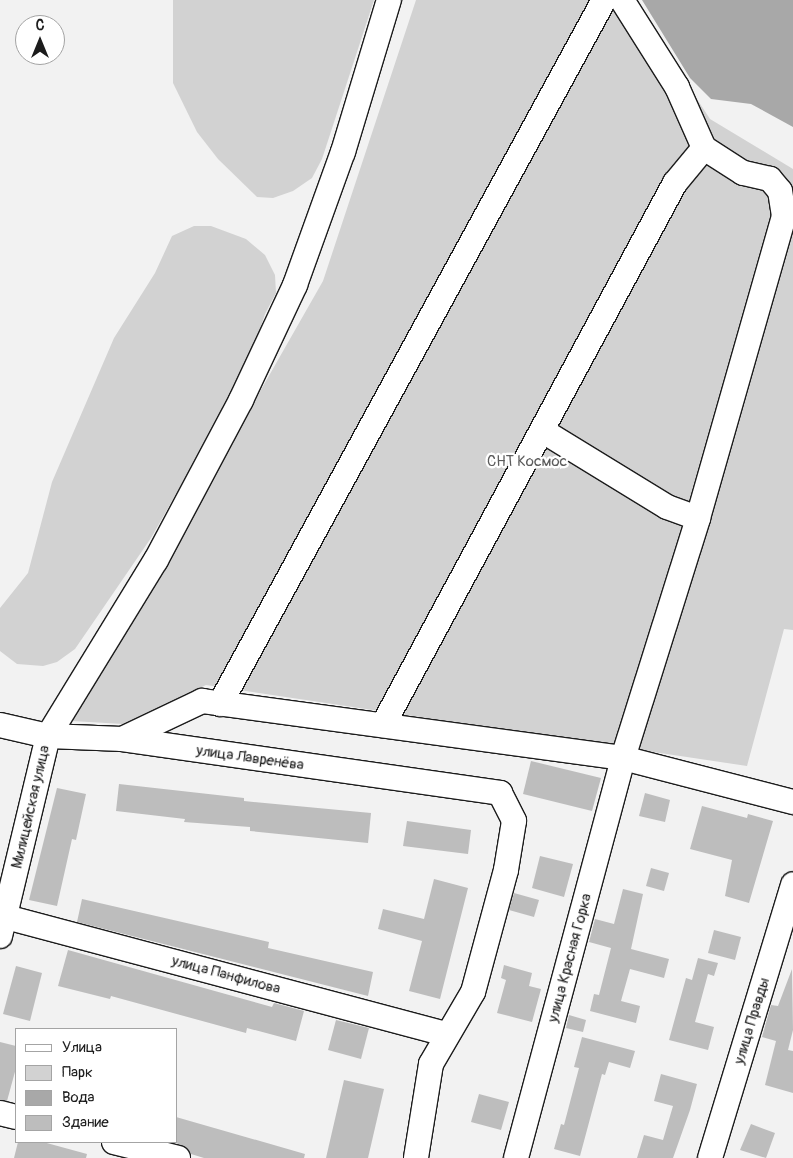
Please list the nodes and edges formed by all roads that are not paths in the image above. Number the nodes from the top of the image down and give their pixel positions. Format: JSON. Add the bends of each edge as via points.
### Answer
{"nodes":[{"id":1,"x":389,"y":0,"type":"edge"},
{"id":2,"x":604,"y":0,"type":"edge"},
{"id":3,"x":622,"y":0,"type":"edge"},
{"id":4,"x":704,"y":148,"type":"junction"},
{"id":5,"x":543,"y":431,"type":"junction"},
{"id":6,"x":698,"y":518,"type":"junction"},
{"id":7,"x":220,"y":704,"type":"junction"},
{"id":8,"x":0,"y":725,"type":"edge"},
{"id":9,"x":383,"y":725,"type":"junction"},
{"id":10,"x":48,"y":736,"type":"junction"},
{"id":11,"x":122,"y":739,"type":"junction"},
{"id":12,"x":623,"y":758,"type":"junction"},
{"id":13,"x":793,"y":802,"type":"edge"},
{"id":14,"x":793,"y":884,"type":"edge"},
{"id":15,"x":3,"y":927,"type":"edge"},
{"id":16,"x":446,"y":1034,"type":"junction"},
{"id":17,"x":0,"y":1113,"type":"edge"},
{"id":18,"x":15,"y":1117,"type":"edge"},
{"id":19,"x":118,"y":1143,"type":"edge"},
{"id":20,"x":178,"y":1158,"type":"edge"},
{"id":21,"x":416,"y":1158,"type":"edge"},
{"id":22,"x":516,"y":1158,"type":"edge"},
{"id":23,"x":710,"y":1158,"type":"edge"}],
"edges":[{"from":1,"to":10,"type":"street","name":"Милицейская улица","via":[[343,152],[295,286],[241,400],[156,560]]},
{"from":2,"to":7,"type":"street"},
{"from":3,"to":4,"type":"street","via":[[676,87]]},
{"from":4,"to":5,"type":"street","via":[[675,183]]},
{"from":4,"to":6,"type":"street","name":"улица Красная Горка","via":[[743,173],[770,179],[780,191],[784,216]]},
{"from":5,"to":6,"type":"street","via":[[667,507]]},
{"from":5,"to":9,"type":"street"},
{"from":6,"to":12,"type":"street","name":"улица Красная Горка"},
{"from":7,"to":9,"type":"street"},
{"from":7,"to":11,"type":"street","via":[[202,701]]},
{"from":8,"to":10,"type":"street","name":"улица Лавренёва"},
{"from":9,"to":12,"type":"street"},
{"from":10,"to":11,"type":"street","name":"улица Лавренёва"},
{"from":10,"to":15,"type":"street","name":"Милицейская улица"},
{"from":11,"to":16,"type":"street","name":"улица Лавренёва","via":[[500,793],[514,821],[506,870],[472,992]]},
{"from":12,"to":13,"type":"street"},
{"from":12,"to":22,"type":"street","name":"улица Красная Горка"},
{"from":14,"to":23,"type":"street","name":"улица Правды"},
{"from":15,"to":16,"type":"street","name":"улица Панфилова"},
{"from":16,"to":21,"type":"street","via":[[431,1064]]},
{"from":17,"to":18,"type":"street"},
{"from":19,"to":20,"type":"street"}]}
